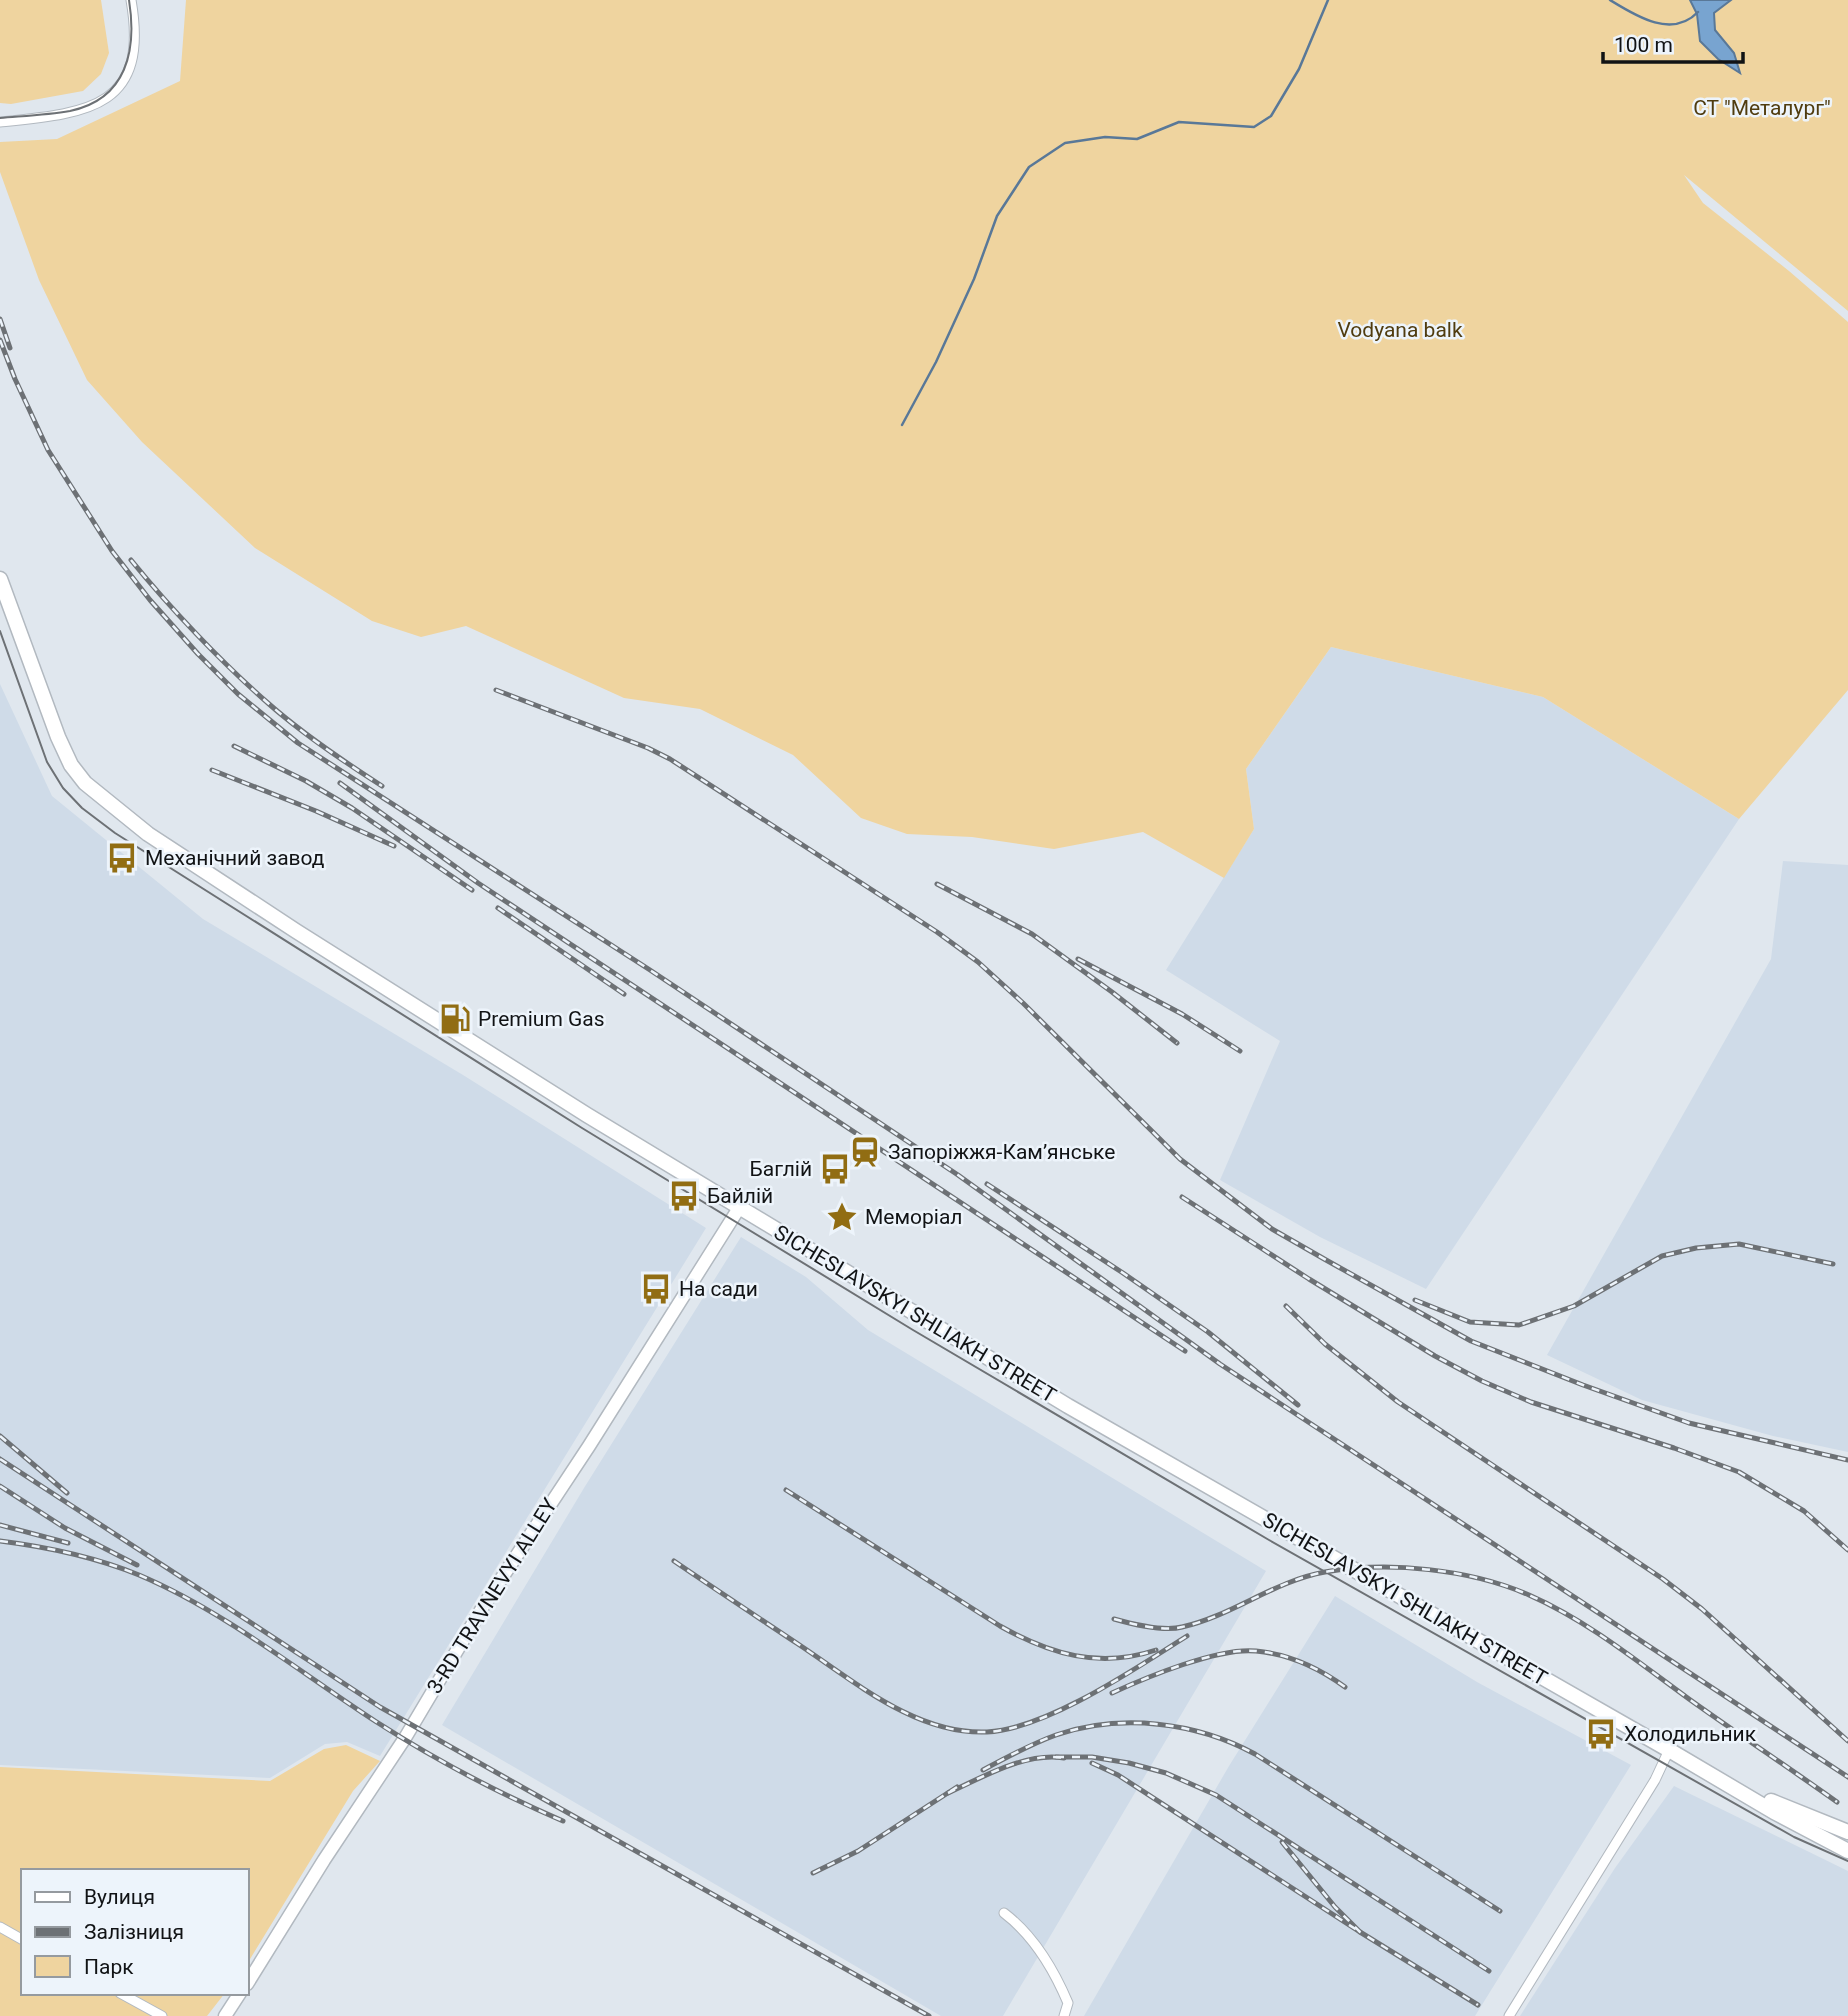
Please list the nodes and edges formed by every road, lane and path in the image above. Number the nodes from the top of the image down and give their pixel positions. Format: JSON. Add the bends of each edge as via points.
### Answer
{"nodes":[{"id":1,"x":131,"y":0,"type":"edge"},
{"id":2,"x":0,"y":122,"type":"edge"},
{"id":3,"x":0,"y":579,"type":"edge"},
{"id":4,"x":739,"y":1208,"type":"junction"},
{"id":5,"x":1670,"y":1750,"type":"junction"},
{"id":6,"x":1848,"y":1832,"type":"edge"},
{"id":7,"x":1848,"y":1851,"type":"edge"},
{"id":8,"x":1004,"y":1913,"type":"dead end"},
{"id":9,"x":0,"y":1927,"type":"edge"},
{"id":10,"x":21,"y":1939,"type":"edge"},
{"id":11,"x":248,"y":1982,"type":"edge"},
{"id":12,"x":124,"y":1995,"type":"edge"},
{"id":13,"x":239,"y":1995,"type":"edge"},
{"id":14,"x":162,"y":2016,"type":"edge"},
{"id":15,"x":225,"y":2016,"type":"edge"},
{"id":16,"x":1065,"y":2016,"type":"edge"},
{"id":17,"x":1509,"y":2016,"type":"edge"}],
"edges":[{"from":1,"to":2,"type":"street","via":[[135,53],[130,70],[110,96],[76,112]]},
{"from":3,"to":4,"type":"main road","name":"SICHESLAVSKYI SHLIAKH STREET","via":[[58,737],[78,775],[95,792],[148,834],[296,931]]},
{"from":4,"to":5,"type":"main road","name":"SICHESLAVSKYI SHLIAKH STREET","via":[[1068,1406]]},
{"from":4,"to":11,"type":"main road","name":"3-RD TRAVNEVYI ALLEY"},
{"from":5,"to":6,"type":"main road","name":"SICHESLAVSKYI SHLIAKH STREET","via":[[1779,1805]]},
{"from":5,"to":7,"type":"main road","name":"SICHESLAVSKYI SHLIAKH STREET"},
{"from":5,"to":17,"type":"street"},
{"from":8,"to":16,"type":"street","via":[[1040,1952],[1060,1984],[1068,2003]]},
{"from":9,"to":10,"type":"street"},
{"from":12,"to":14,"type":"street"},
{"from":13,"to":15,"type":"main road"}]}
